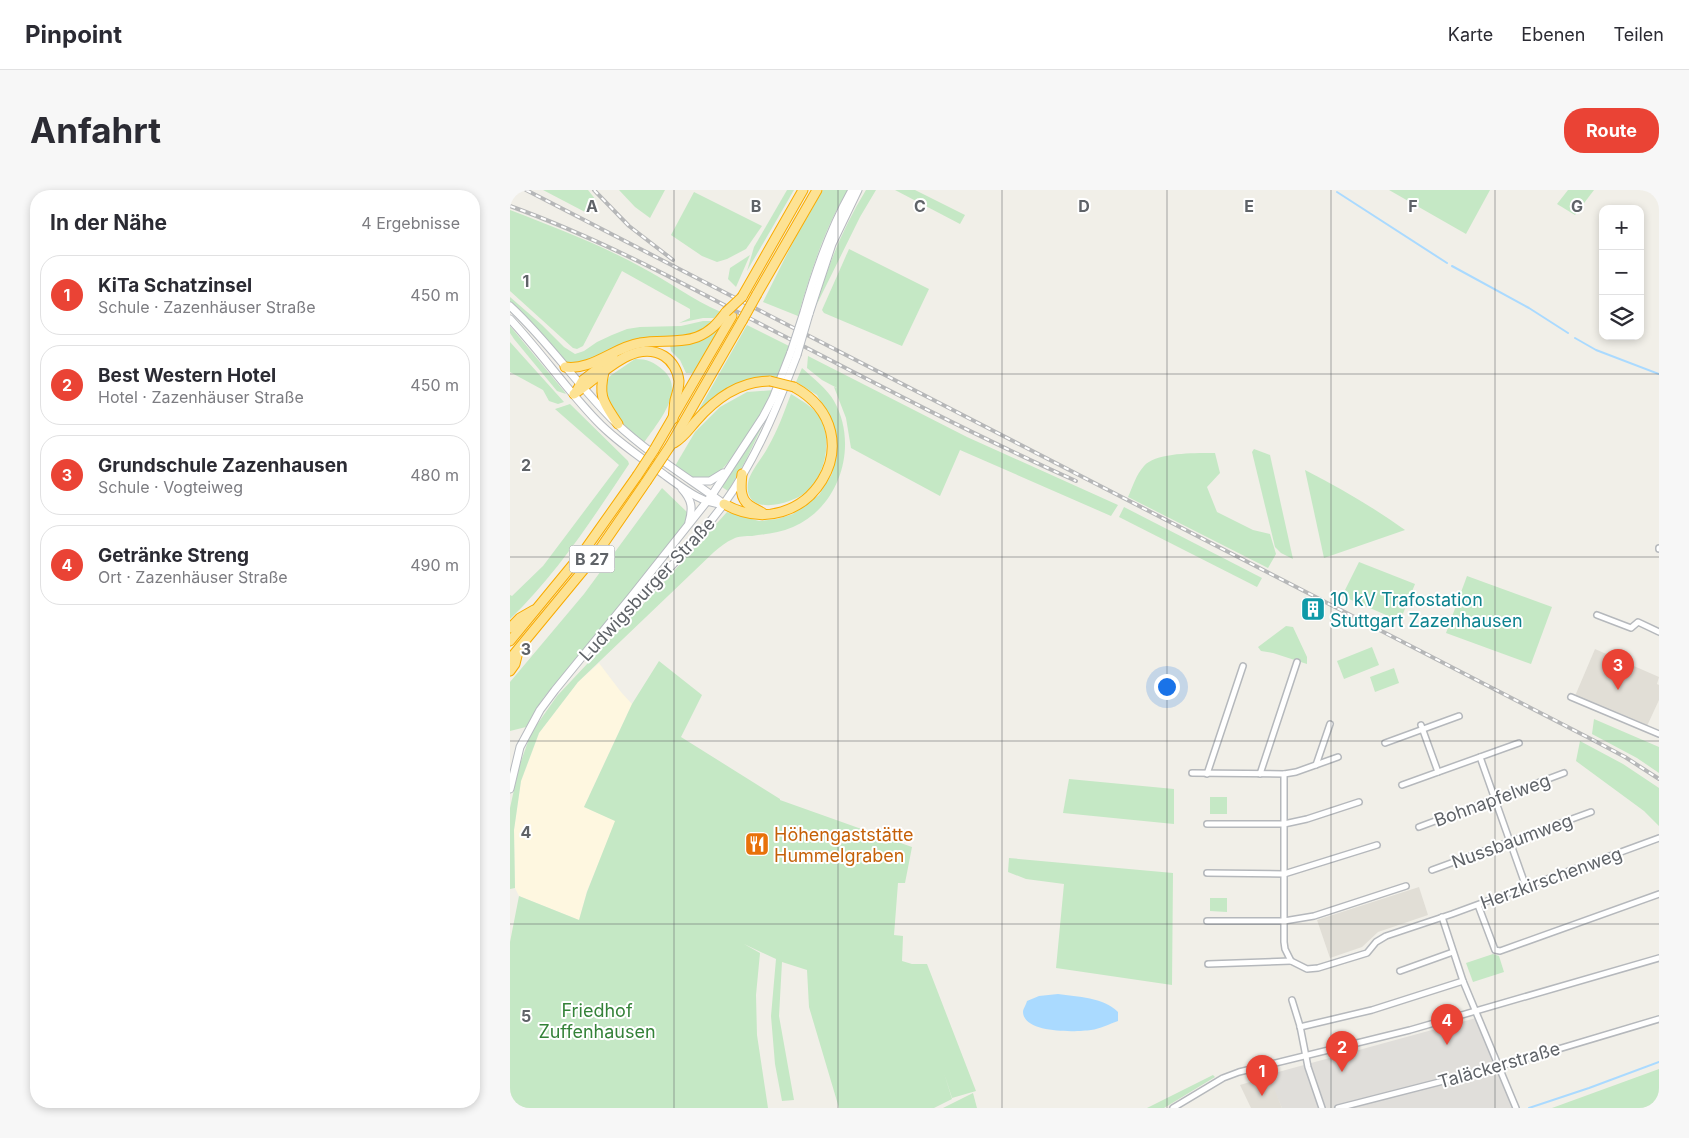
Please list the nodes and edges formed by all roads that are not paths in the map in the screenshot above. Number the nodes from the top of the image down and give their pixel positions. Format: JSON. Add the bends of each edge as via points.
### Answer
{"nodes":[{"id":1,"x":803,"y":190,"type":"edge"},
{"id":2,"x":817,"y":190,"type":"edge"},
{"id":3,"x":852,"y":190,"type":"edge"},
{"id":4,"x":858,"y":190,"type":"edge"},
{"id":5,"x":510,"y":306,"type":"edge"},
{"id":6,"x":806,"y":313,"type":"junction"},
{"id":7,"x":729,"y":314,"type":"junction"},
{"id":8,"x":510,"y":319,"type":"edge"},
{"id":9,"x":630,"y":346,"type":"junction"},
{"id":10,"x":794,"y":353,"type":"junction"},
{"id":11,"x":565,"y":367,"type":"junction"},
{"id":12,"x":604,"y":372,"type":"junction"},
{"id":13,"x":582,"y":386,"type":"junction"},
{"id":14,"x":574,"y":394,"type":"junction"},
{"id":15,"x":673,"y":419,"type":"junction"},
{"id":16,"x":618,"y":424,"type":"junction"},
{"id":17,"x":670,"y":446,"type":"junction"},
{"id":18,"x":730,"y":469,"type":"junction"},
{"id":19,"x":742,"y":474,"type":"junction"},
{"id":20,"x":692,"y":481,"type":"junction"},
{"id":21,"x":678,"y":485,"type":"junction"},
{"id":22,"x":710,"y":498,"type":"junction"},
{"id":23,"x":724,"y":504,"type":"junction"},
{"id":24,"x":764,"y":515,"type":"junction"},
{"id":25,"x":689,"y":525,"type":"junction"},
{"id":26,"x":541,"y":606,"type":"junction"},
{"id":27,"x":1597,"y":615,"type":"dead end"},
{"id":28,"x":510,"y":628,"type":"edge"},
{"id":29,"x":1659,"y":632,"type":"edge"},
{"id":30,"x":510,"y":641,"type":"edge"},
{"id":31,"x":518,"y":649,"type":"junction"},
{"id":32,"x":510,"y":659,"type":"edge"},
{"id":33,"x":1297,"y":662,"type":"dead end"},
{"id":34,"x":1243,"y":666,"type":"dead end"},
{"id":35,"x":510,"y":671,"type":"edge"},
{"id":36,"x":568,"y":674,"type":"junction"},
{"id":37,"x":1571,"y":697,"type":"dead end"},
{"id":38,"x":1459,"y":716,"type":"dead end"},
{"id":39,"x":1330,"y":724,"type":"dead end"},
{"id":40,"x":1422,"y":727,"type":"junction"},
{"id":41,"x":1659,"y":734,"type":"edge"},
{"id":42,"x":1385,"y":743,"type":"dead end"},
{"id":43,"x":1519,"y":743,"type":"dead end"},
{"id":44,"x":1338,"y":757,"type":"dead end"},
{"id":45,"x":1480,"y":757,"type":"junction"},
{"id":46,"x":1316,"y":765,"type":"junction"},
{"id":47,"x":1438,"y":772,"type":"junction"},
{"id":48,"x":1564,"y":773,"type":"dead end"},
{"id":49,"x":1192,"y":774,"type":"dead end"},
{"id":50,"x":1207,"y":774,"type":"junction"},
{"id":51,"x":1260,"y":774,"type":"junction"},
{"id":52,"x":1284,"y":774,"type":"junction"},
{"id":53,"x":1402,"y":785,"type":"dead end"},
{"id":54,"x":510,"y":789,"type":"edge"},
{"id":55,"x":1495,"y":799,"type":"junction"},
{"id":56,"x":1359,"y":802,"type":"dead end"},
{"id":57,"x":1591,"y":812,"type":"dead end"},
{"id":58,"x":1207,"y":824,"type":"dead end"},
{"id":59,"x":1284,"y":824,"type":"junction"},
{"id":60,"x":1419,"y":827,"type":"dead end"},
{"id":61,"x":1659,"y":838,"type":"edge"},
{"id":62,"x":1510,"y":841,"type":"junction"},
{"id":63,"x":1377,"y":845,"type":"dead end"},
{"id":64,"x":1432,"y":870,"type":"dead end"},
{"id":65,"x":1207,"y":874,"type":"dead end"},
{"id":66,"x":1284,"y":874,"type":"junction"},
{"id":67,"x":1406,"y":886,"type":"dead end"},
{"id":68,"x":1526,"y":887,"type":"junction"},
{"id":69,"x":1659,"y":894,"type":"edge"},
{"id":70,"x":1478,"y":905,"type":"junction"},
{"id":71,"x":1442,"y":917,"type":"junction"},
{"id":72,"x":1207,"y":921,"type":"dead end"},
{"id":73,"x":1284,"y":921,"type":"junction"},
{"id":74,"x":1453,"y":952,"type":"junction"},
{"id":75,"x":1659,"y":958,"type":"edge"},
{"id":76,"x":1291,"y":961,"type":"junction"},
{"id":77,"x":1208,"y":964,"type":"dead end"},
{"id":78,"x":1400,"y":971,"type":"dead end"},
{"id":79,"x":1463,"y":981,"type":"junction"},
{"id":80,"x":1292,"y":1000,"type":"dead end"},
{"id":81,"x":1476,"y":1012,"type":"junction"},
{"id":82,"x":1659,"y":1019,"type":"edge"},
{"id":83,"x":1300,"y":1028,"type":"junction"},
{"id":84,"x":1306,"y":1055,"type":"junction"},
{"id":85,"x":1498,"y":1067,"type":"junction"},
{"id":86,"x":1173,"y":1108,"type":"edge"},
{"id":87,"x":1322,"y":1108,"type":"edge"},
{"id":88,"x":1338,"y":1108,"type":"edge"},
{"id":89,"x":1516,"y":1108,"type":"edge"}],
"edges":[{"from":1,"to":7,"type":"highway","number":"B 27","bridge":true},
{"from":2,"to":17,"type":"highway","number":"B 27","bridge":true},
{"from":3,"to":6,"type":"main road","via":[[817,268]]},
{"from":4,"to":6,"type":"main road","via":[[832,244]]},
{"from":5,"to":11,"type":"main road"},
{"from":6,"to":10,"type":"main road","bridge":true},
{"from":7,"to":9,"type":"highway","number":"B 27","via":[[698,337],[682,341],[640,342]]},
{"from":7,"to":15,"type":"highway","number":"B 27"},
{"from":8,"to":14,"type":"main road"},
{"from":9,"to":11,"type":"highway","number":"B 27","via":[[586,366]]},
{"from":9,"to":13,"type":"highway","number":"B 27","via":[[587,377]]},
{"from":10,"to":18,"type":"main road","name":"Ludwigsburger Straße","via":[[764,417]]},
{"from":10,"to":19,"type":"main road","name":"Ludwigsburger Straße","via":[[781,396]]},
{"from":11,"to":13,"type":"main road"},
{"from":12,"to":13,"type":"highway","number":"B 27"},
{"from":12,"to":15,"type":"highway","number":"B 27","via":[[636,352],[652,352],[666,357],[675,368],[679,382]]},
{"from":12,"to":16,"type":"highway","via":[[602,396]]},
{"from":13,"to":14,"type":"highway","number":"B 27"},
{"from":13,"to":16,"type":"main road"},
{"from":14,"to":21,"type":"main road","via":[[617,440]]},
{"from":15,"to":26,"type":"highway","number":"B 27","bridge":true,"via":[[638,476]]},
{"from":16,"to":20,"type":"main road","via":[[658,458]]},
{"from":17,"to":24,"type":"highway","number":"B 27","bridge":true,"via":[[685,436],[705,411],[728,393],[750,383],[770,381],[805,393],[825,416],[831,435],[831,460],[821,483],[808,498],[791,509]]},
{"from":17,"to":31,"type":"highway","number":"B 27","bridge":true,"via":[[595,556]]},
{"from":18,"to":20,"type":"main road","via":[[710,481]]},
{"from":18,"to":22,"type":"main road","name":"Ludwigsburger Straße"},
{"from":19,"to":23,"type":"main road","name":"Ludwigsburger Straße"},
{"from":19,"to":24,"type":"highway","via":[[743,498]]},
{"from":20,"to":22,"type":"main road"},
{"from":21,"to":22,"type":"main road"},
{"from":21,"to":25,"type":"main road","via":[[692,504]]},
{"from":22,"to":23,"type":"main road"},
{"from":22,"to":25,"type":"main road","name":"Ludwigsburger Straße"},
{"from":23,"to":24,"type":"highway","number":"B 27","via":[[740,511]]},
{"from":23,"to":36,"type":"main road","name":"Ludwigsburger Straße","via":[[694,541]]},
{"from":25,"to":36,"type":"main road","name":"Ludwigsburger Straße"},
{"from":26,"to":28,"type":"highway"},
{"from":26,"to":30,"type":"highway","number":"B 27"},
{"from":27,"to":29,"type":"street","via":[[1631,628],[1638,622]]},
{"from":31,"to":32,"type":"highway","number":"B 27"},
{"from":31,"to":35,"type":"highway","number":"B 27"},
{"from":33,"to":51,"type":"street"},
{"from":34,"to":50,"type":"street"},
{"from":36,"to":54,"type":"main road","name":"Ludwigsburger Straße","via":[[540,710],[520,747]]},
{"from":37,"to":41,"type":"street"},
{"from":38,"to":40,"type":"street"},
{"from":39,"to":46,"type":"street"},
{"from":40,"to":42,"type":"street"},
{"from":40,"to":47,"type":"street"},
{"from":43,"to":45,"type":"street"},
{"from":44,"to":46,"type":"street"},
{"from":45,"to":47,"type":"street"},
{"from":45,"to":55,"type":"street"},
{"from":46,"to":52,"type":"street"},
{"from":47,"to":53,"type":"street"},
{"from":48,"to":55,"type":"street","name":"Bohnapfelweg"},
{"from":49,"to":50,"type":"street"},
{"from":50,"to":51,"type":"street"},
{"from":51,"to":52,"type":"street"},
{"from":52,"to":59,"type":"street"},
{"from":55,"to":60,"type":"street","name":"Bohnapfelweg"},
{"from":55,"to":62,"type":"street"},
{"from":56,"to":59,"type":"street"},
{"from":57,"to":62,"type":"street","name":"Nussbaumweg"},
{"from":58,"to":59,"type":"street"},
{"from":59,"to":66,"type":"street"},
{"from":61,"to":68,"type":"street","name":"Herzkirschenweg"},
{"from":62,"to":64,"type":"street","name":"Nussbaumweg"},
{"from":62,"to":68,"type":"street"},
{"from":63,"to":66,"type":"street"},
{"from":65,"to":66,"type":"street"},
{"from":66,"to":73,"type":"street"},
{"from":67,"to":73,"type":"street","via":[[1314,916]]},
{"from":68,"to":70,"type":"street","name":"Herzkirschenweg"},
{"from":69,"to":70,"type":"street","via":[[1500,951],[1495,950]]},
{"from":70,"to":71,"type":"street","name":"Herzkirschenweg"},
{"from":71,"to":74,"type":"street"},
{"from":71,"to":76,"type":"street","name":"Herzkirschenweg","via":[[1380,938],[1367,953],[1318,968],[1307,969]]},
{"from":72,"to":73,"type":"street"},
{"from":73,"to":76,"type":"street","via":[[1285,949]]},
{"from":74,"to":78,"type":"street"},
{"from":74,"to":79,"type":"street"},
{"from":75,"to":81,"type":"street"},
{"from":76,"to":77,"type":"street","name":"Herzkirschenweg"},
{"from":79,"to":81,"type":"street"},
{"from":79,"to":83,"type":"street","via":[[1374,1010]]},
{"from":80,"to":83,"type":"street"},
{"from":81,"to":84,"type":"street"},
{"from":81,"to":85,"type":"street"},
{"from":82,"to":85,"type":"street","name":"Taläckerstraße"},
{"from":83,"to":84,"type":"street"},
{"from":84,"to":86,"type":"street","via":[[1232,1074]]},
{"from":84,"to":87,"type":"street"},
{"from":85,"to":88,"type":"street","name":"Taläckerstraße"},
{"from":85,"to":89,"type":"street"}]}
